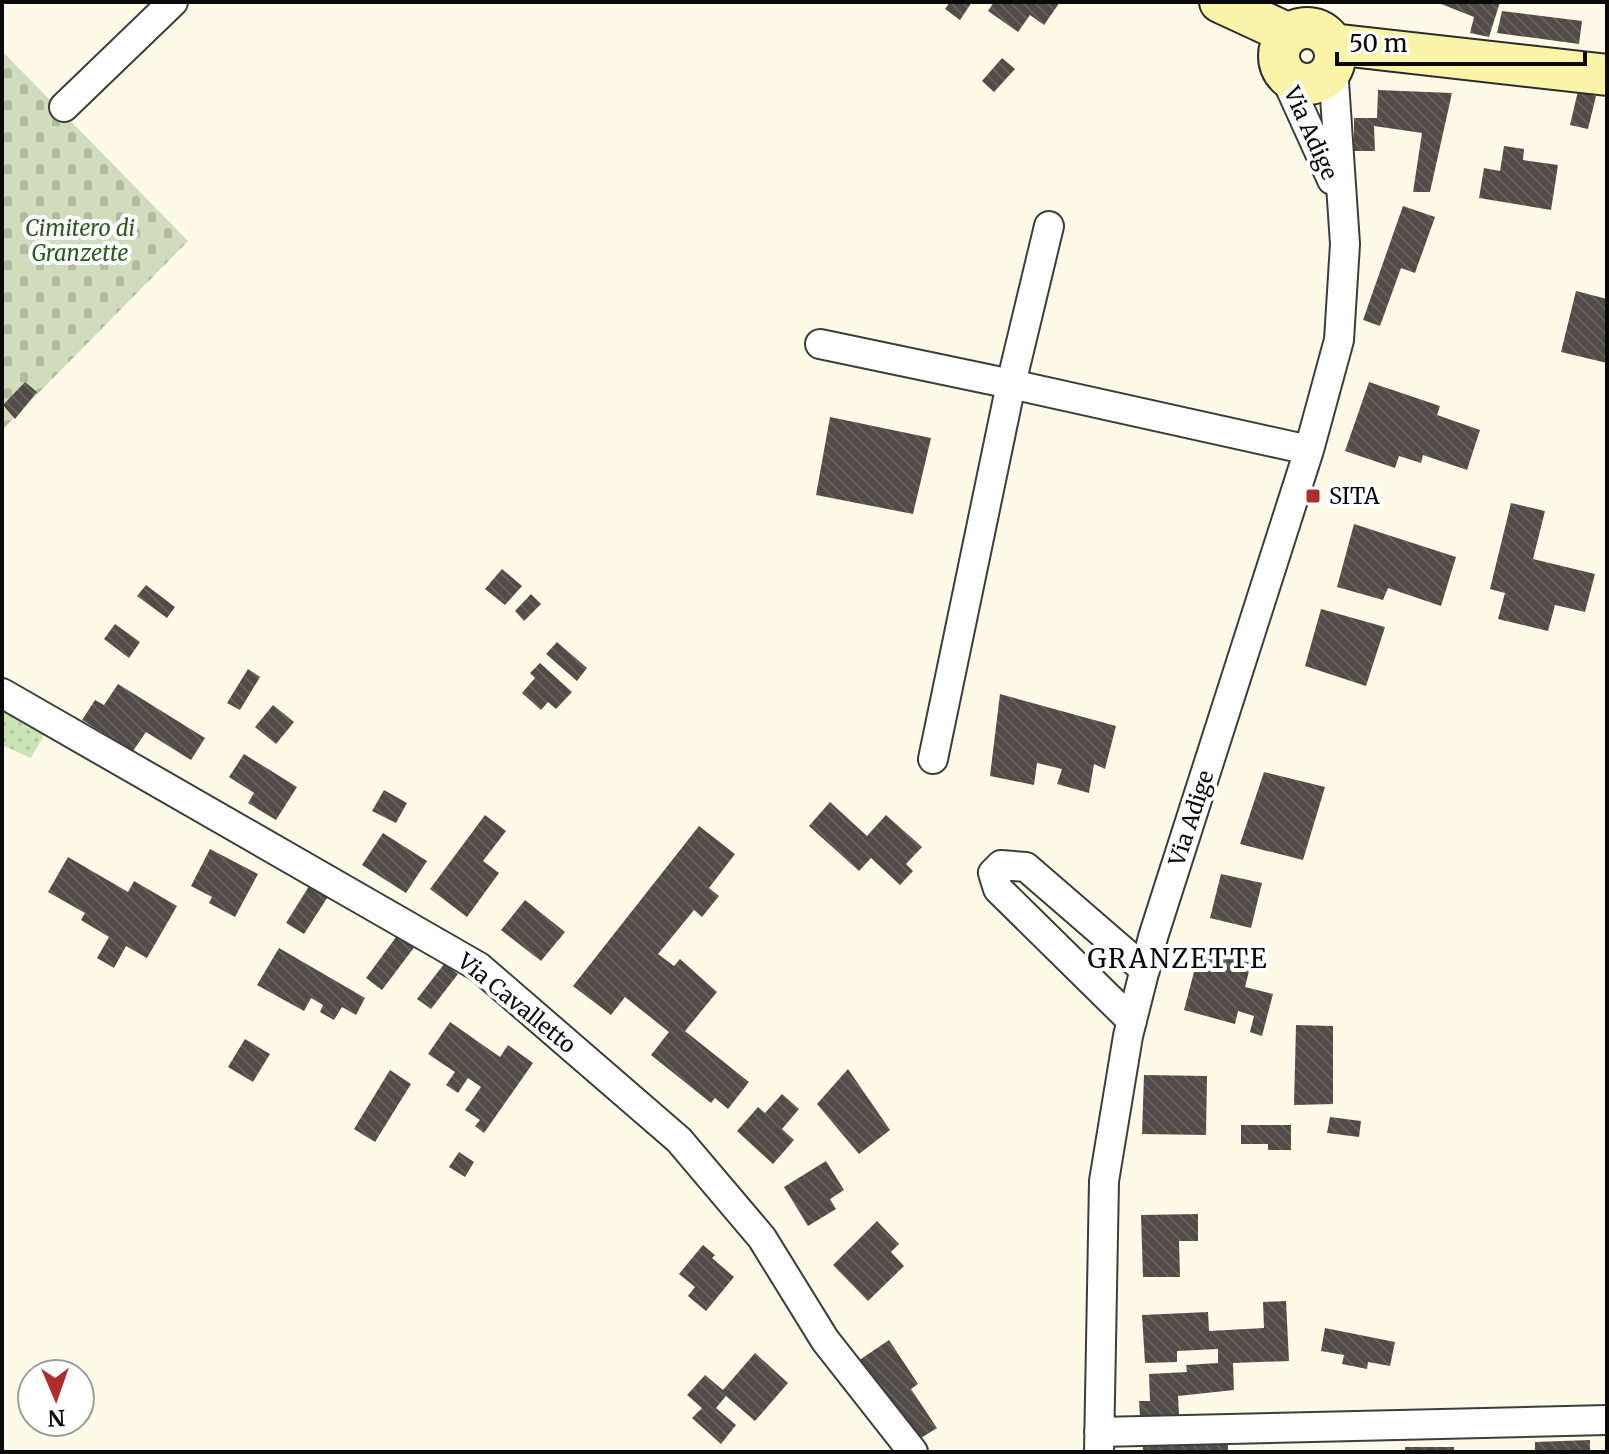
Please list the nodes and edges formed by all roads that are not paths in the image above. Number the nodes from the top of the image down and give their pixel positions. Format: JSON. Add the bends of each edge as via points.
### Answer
{"nodes":[{"id":1,"x":173,"y":2,"type":"edge"},
{"id":2,"x":1224,"y":4,"type":"edge"},
{"id":3,"x":1284,"y":55,"type":"junction"},
{"id":4,"x":1332,"y":55,"type":"junction"},
{"id":5,"x":1607,"y":75,"type":"edge"},
{"id":6,"x":64,"y":107,"type":"dead end"},
{"id":7,"x":1339,"y":195,"type":"junction"},
{"id":8,"x":1049,"y":226,"type":"dead end"},
{"id":9,"x":820,"y":344,"type":"dead end"},
{"id":10,"x":1011,"y":384,"type":"junction"},
{"id":11,"x":1309,"y":450,"type":"junction"},
{"id":12,"x":2,"y":693,"type":"edge"},
{"id":13,"x":933,"y":759,"type":"dead end"},
{"id":14,"x":1145,"y":970,"type":"junction"},
{"id":15,"x":1132,"y":1021,"type":"junction"},
{"id":16,"x":1607,"y":1420,"type":"edge"},
{"id":17,"x":1099,"y":1442,"type":"edge"},
{"id":18,"x":913,"y":1452,"type":"edge"}],
"edges":[{"from":1,"to":6,"type":"street"},
{"from":2,"to":3,"type":"street"},
{"from":3,"to":4,"type":"street","via":[[1305,84],[1322,80]]},
{"from":3,"to":7,"type":"street","name":"Via Adige"},
{"from":4,"to":5,"type":"street","via":[[1386,49]]},
{"from":4,"to":7,"type":"street","name":"Via Adige"},
{"from":7,"to":11,"type":"street","name":"Via Adige","via":[[1345,244],[1339,340]]},
{"from":8,"to":10,"type":"street"},
{"from":9,"to":10,"type":"street"},
{"from":10,"to":11,"type":"street"},
{"from":10,"to":13,"type":"street"},
{"from":11,"to":14,"type":"street","name":"Via Adige"},
{"from":12,"to":18,"type":"street","name":"Via Cavalletto","via":[[479,967],[679,1140],[762,1238],[825,1340]]},
{"from":14,"to":15,"type":"street","name":"Via Adige"},
{"from":14,"to":15,"type":"street","via":[[1026,867],[1001,865],[993,873],[998,889]]},
{"from":15,"to":17,"type":"street","name":"Via Adige","via":[[1104,1181]]},
{"from":16,"to":17,"type":"street"}]}
